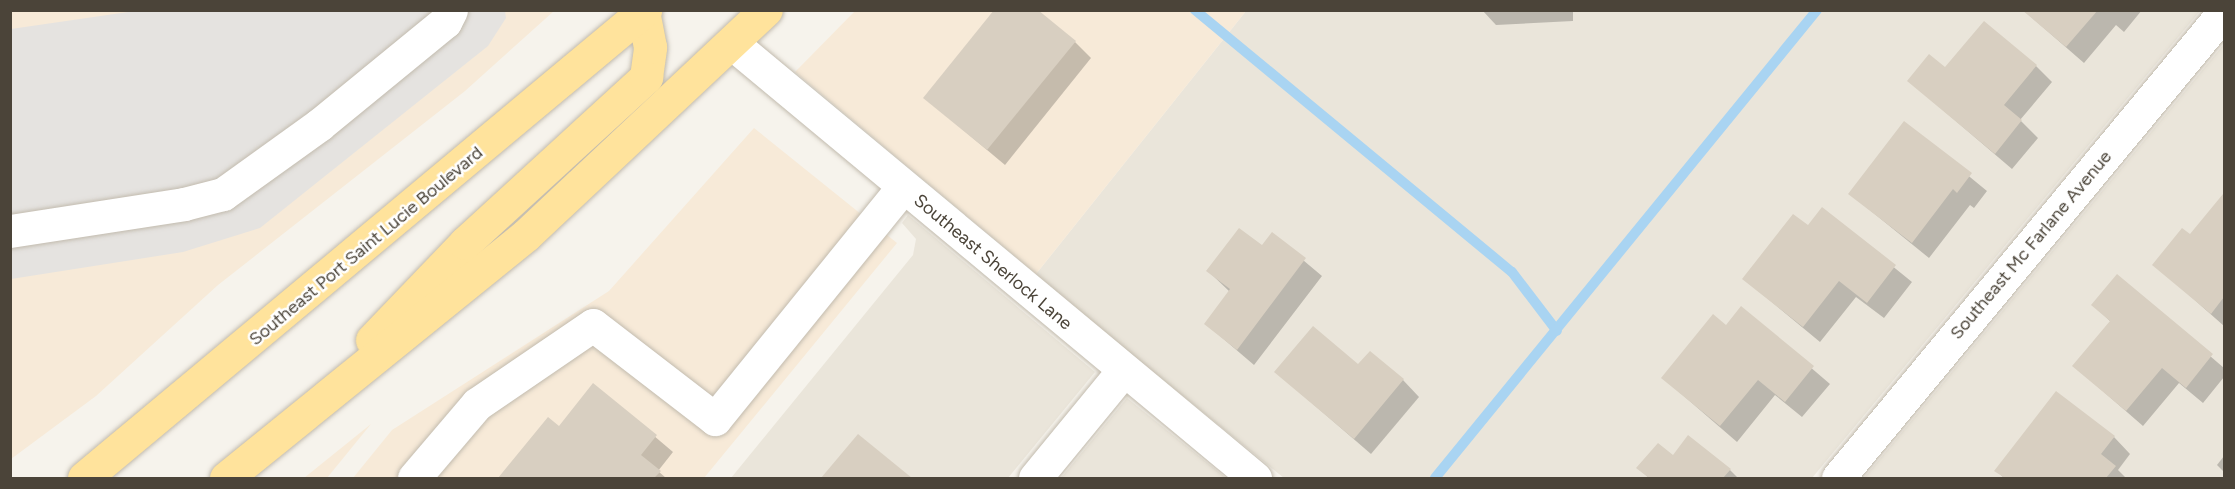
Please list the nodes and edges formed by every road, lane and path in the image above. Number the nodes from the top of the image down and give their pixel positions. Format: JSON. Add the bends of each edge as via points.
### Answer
{"nodes":[{"id":1,"x":451,"y":10,"type":"edge"},
{"id":2,"x":735,"y":10,"type":"edge"},
{"id":3,"x":766,"y":10,"type":"edge"},
{"id":4,"x":643,"y":11,"type":"edge"},
{"id":5,"x":2224,"y":12,"type":"edge"},
{"id":6,"x":733,"y":44,"type":"junction"},
{"id":7,"x":903,"y":187,"type":"junction"},
{"id":8,"x":10,"y":231,"type":"edge"},
{"id":9,"x":1123,"y":371,"type":"junction"},
{"id":10,"x":308,"y":414,"type":"junction"},
{"id":11,"x":84,"y":478,"type":"edge"},
{"id":12,"x":226,"y":478,"type":"edge"},
{"id":13,"x":414,"y":478,"type":"edge"},
{"id":14,"x":1035,"y":478,"type":"edge"},
{"id":15,"x":1255,"y":478,"type":"edge"},
{"id":16,"x":1838,"y":478,"type":"edge"}],
"edges":[{"from":1,"to":8,"type":"street","via":[[445,22],[319,125],[223,194],[184,204]]},
{"from":2,"to":6,"type":"main road"},
{"from":3,"to":6,"type":"main road"},
{"from":4,"to":10,"type":"main road","via":[[650,47],[646,77],[465,243],[385,325]]},
{"from":4,"to":11,"type":"main road","name":"Southeast Port Saint Lucie Boulevard"},
{"from":5,"to":16,"type":"street","name":"Southeast Mc Farlane Avenue"},
{"from":6,"to":7,"type":"street","name":"Southeast Sherlock Lane"},
{"from":6,"to":10,"type":"main road","via":[[526,235]]},
{"from":7,"to":9,"type":"street","name":"Southeast Sherlock Lane"},
{"from":7,"to":13,"type":"street","via":[[715,419],[593,325],[477,404]]},
{"from":9,"to":14,"type":"street"},
{"from":9,"to":15,"type":"street","name":"Southeast Sherlock Lane"},
{"from":10,"to":12,"type":"main road"}]}
